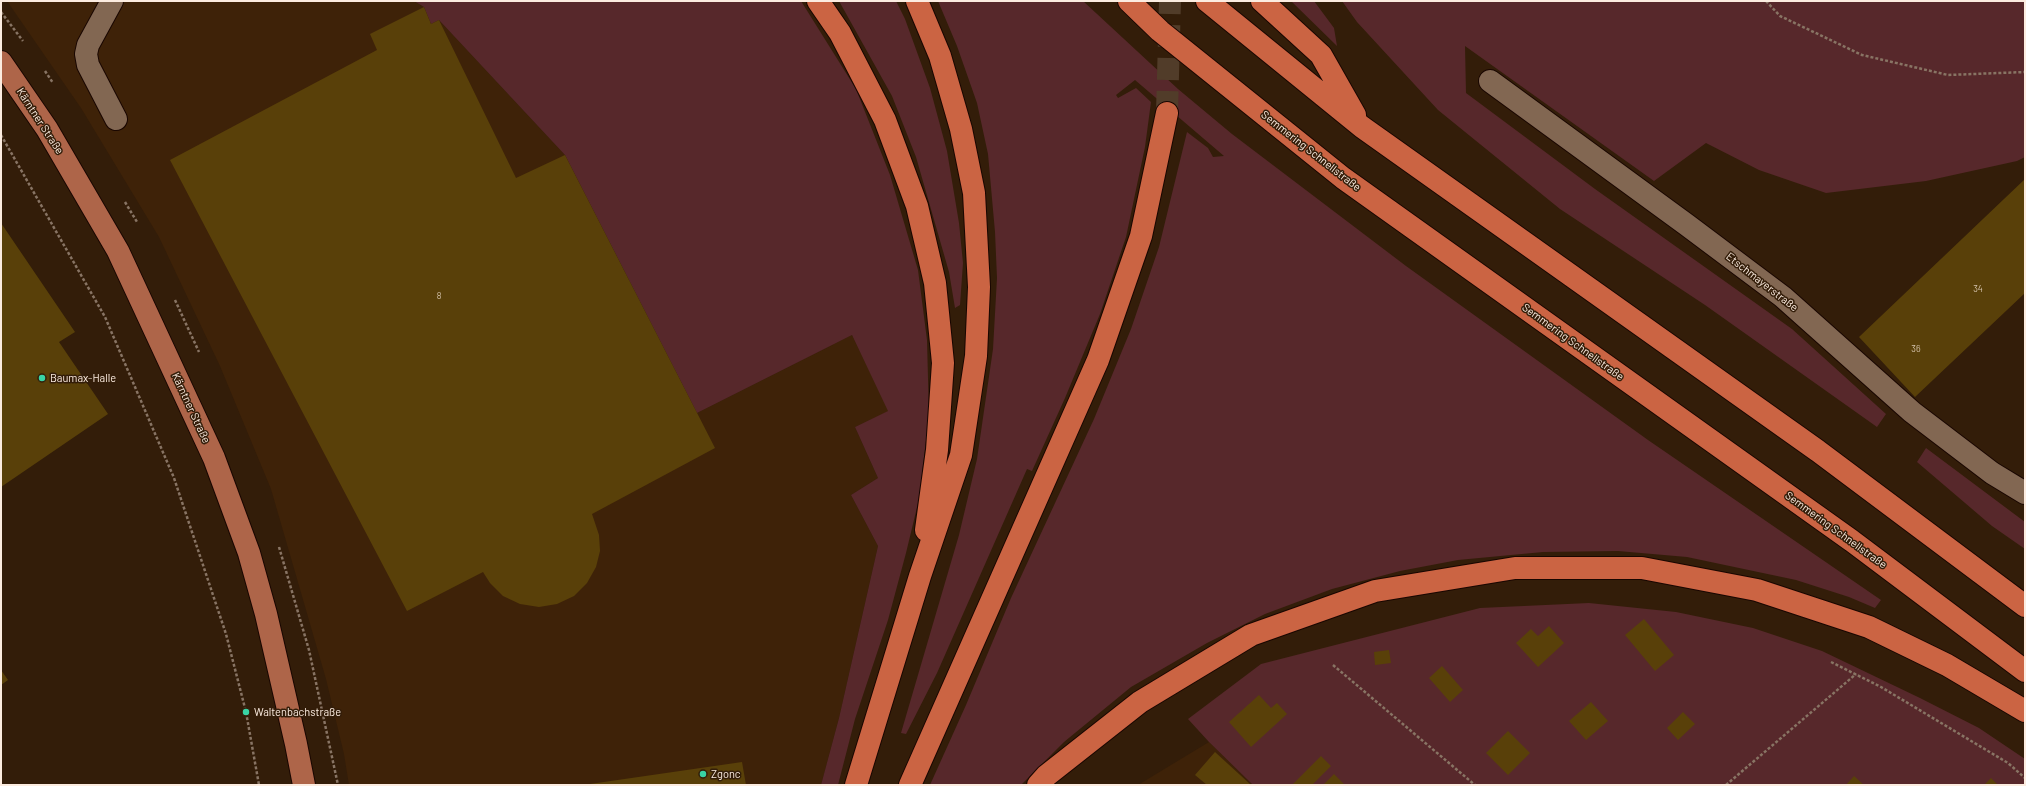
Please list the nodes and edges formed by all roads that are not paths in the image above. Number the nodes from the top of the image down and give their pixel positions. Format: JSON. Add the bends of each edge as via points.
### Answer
{"nodes":[{"id":1,"x":112,"y":1,"type":"edge"},
{"id":2,"x":818,"y":1,"type":"edge"},
{"id":3,"x":917,"y":1,"type":"edge"},
{"id":4,"x":1129,"y":1,"type":"edge"},
{"id":5,"x":1206,"y":1,"type":"edge"},
{"id":6,"x":1262,"y":1,"type":"edge"},
{"id":7,"x":1,"y":62,"type":"edge"},
{"id":8,"x":1490,"y":82,"type":"dead end"},
{"id":9,"x":1167,"y":113,"type":"tunnel mouth"},
{"id":10,"x":116,"y":119,"type":"dead end"},
{"id":11,"x":1362,"y":127,"type":"junction"},
{"id":12,"x":2025,"y":493,"type":"edge"},
{"id":13,"x":920,"y":576,"type":"junction"},
{"id":14,"x":2025,"y":606,"type":"edge"},
{"id":15,"x":2025,"y":671,"type":"edge"},
{"id":16,"x":2025,"y":712,"type":"edge"},
{"id":17,"x":304,"y":785,"type":"edge"},
{"id":18,"x":856,"y":785,"type":"edge"},
{"id":19,"x":910,"y":785,"type":"edge"},
{"id":20,"x":1038,"y":785,"type":"edge"}],
"edges":[{"from":1,"to":10,"type":"street","via":[[88,45],[86,54],[88,65]]},
{"from":2,"to":13,"type":"highway","via":[[840,33],[885,120],[917,206],[935,283],[943,363],[936,450]]},
{"from":3,"to":13,"type":"highway","via":[[940,56],[961,130],[974,193],[979,287],[976,356],[962,455]]},
{"from":4,"to":15,"type":"highway","name":"Semmering Schnellstraße","via":[[1160,31],[1343,178],[1852,541]]},
{"from":5,"to":11,"type":"highway"},
{"from":6,"to":11,"type":"highway","via":[[1321,55]]},
{"from":7,"to":17,"type":"main road","name":"Kärntner Straße","via":[[47,129],[118,251],[214,458],[249,553],[266,614]]},
{"from":8,"to":12,"type":"street","name":"Etschmayerstraße","via":[[1783,298],[1912,412],[1992,473]]},
{"from":9,"to":19,"type":"highway","via":[[1141,236],[1098,360]]},
{"from":11,"to":14,"type":"highway","via":[[1818,451]]},
{"from":13,"to":18,"type":"highway"},
{"from":16,"to":20,"type":"highway","via":[[1948,665],[1869,627],[1757,590],[1642,568],[1515,568],[1375,591],[1251,635],[1140,702]]}]}
